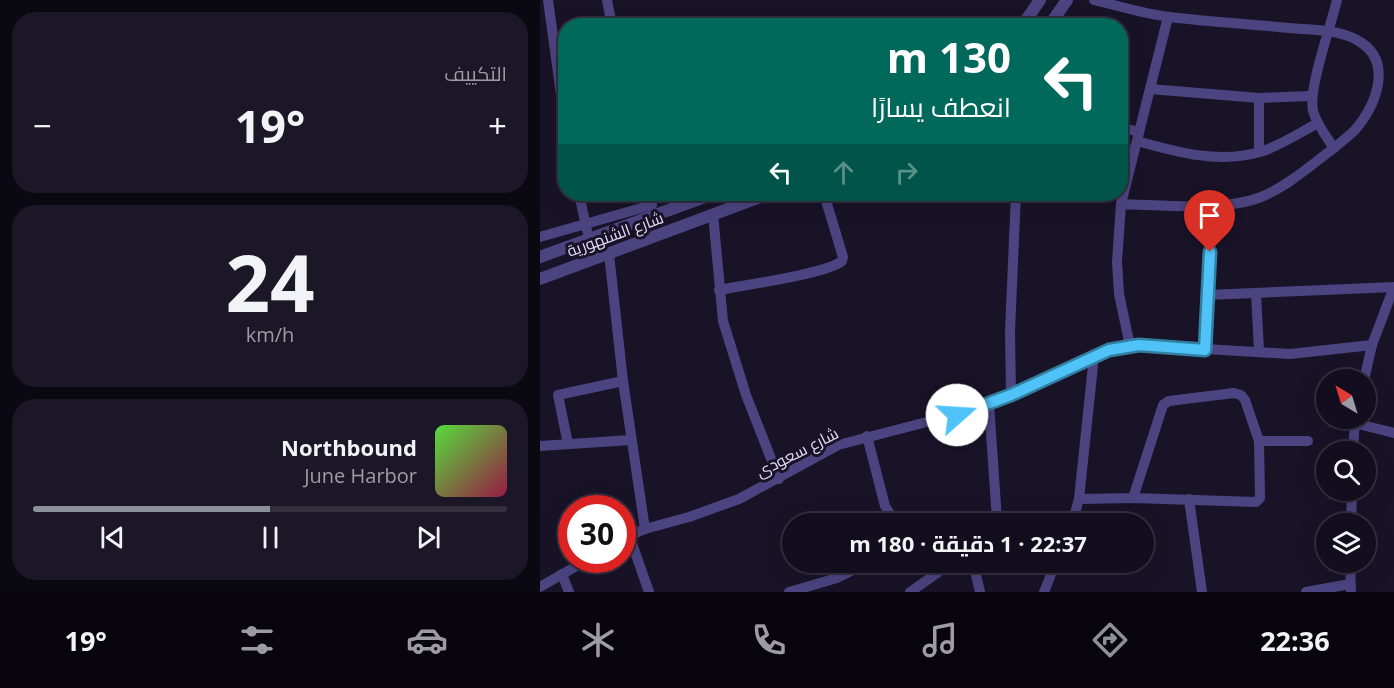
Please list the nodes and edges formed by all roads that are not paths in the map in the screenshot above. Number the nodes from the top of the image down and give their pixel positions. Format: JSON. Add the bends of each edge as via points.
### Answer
{"nodes":[{"id":1,"x":548,"y":0,"type":"edge"},
{"id":2,"x":607,"y":0,"type":"edge"},
{"id":3,"x":1040,"y":0,"type":"edge"},
{"id":4,"x":1067,"y":0,"type":"edge"},
{"id":5,"x":1094,"y":0,"type":"edge"},
{"id":6,"x":1337,"y":0,"type":"edge"},
{"id":7,"x":1168,"y":17,"type":"junction"},
{"id":8,"x":610,"y":18,"type":"edge"},
{"id":9,"x":1028,"y":18,"type":"edge"},
{"id":10,"x":1055,"y":18,"type":"edge"},
{"id":11,"x":1329,"y":32,"type":"junction"},
{"id":12,"x":558,"y":73,"type":"edge"},
{"id":13,"x":1150,"y":89,"type":"junction"},
{"id":14,"x":1311,"y":96,"type":"junction"},
{"id":15,"x":1259,"y":98,"type":"junction"},
{"id":16,"x":1318,"y":123,"type":"junction"},
{"id":17,"x":1128,"y":131,"type":"edge"},
{"id":18,"x":1138,"y":136,"type":"junction"},
{"id":19,"x":1334,"y":148,"type":"junction"},
{"id":20,"x":1259,"y":152,"type":"junction"},
{"id":21,"x":1128,"y":176,"type":"edge"},
{"id":22,"x":580,"y":201,"type":"edge"},
{"id":23,"x":651,"y":201,"type":"edge"},
{"id":24,"x":687,"y":201,"type":"edge"},
{"id":25,"x":749,"y":201,"type":"edge"},
{"id":26,"x":826,"y":201,"type":"edge"},
{"id":27,"x":1016,"y":201,"type":"edge"},
{"id":28,"x":1122,"y":201,"type":"edge"},
{"id":29,"x":1121,"y":204,"type":"junction"},
{"id":30,"x":654,"y":210,"type":"junction"},
{"id":31,"x":713,"y":214,"type":"junction"},
{"id":32,"x":585,"y":225,"type":"junction"},
{"id":33,"x":540,"y":237,"type":"edge"},
{"id":34,"x":589,"y":240,"type":"junction"},
{"id":35,"x":1210,"y":252,"type":"dead end"},
{"id":36,"x":609,"y":254,"type":"junction"},
{"id":37,"x":540,"y":256,"type":"edge"},
{"id":38,"x":540,"y":279,"type":"edge"},
{"id":39,"x":1394,"y":287,"type":"edge"},
{"id":40,"x":719,"y":290,"type":"junction"},
{"id":41,"x":1256,"y":293,"type":"junction"},
{"id":42,"x":1208,"y":295,"type":"junction"},
{"id":43,"x":1372,"y":345,"type":"junction"},
{"id":44,"x":1130,"y":346,"type":"junction"},
{"id":45,"x":1205,"y":350,"type":"junction"},
{"id":46,"x":1259,"y":351,"type":"junction"},
{"id":47,"x":1094,"y":356,"type":"junction"},
{"id":48,"x":1367,"y":369,"type":"edge"},
{"id":49,"x":623,"y":381,"type":"junction"},
{"id":50,"x":1011,"y":395,"type":"junction"},
{"id":51,"x":989,"y":404,"type":"junction"},
{"id":52,"x":1376,"y":428,"type":"edge"},
{"id":53,"x":1394,"y":433,"type":"edge"},
{"id":54,"x":867,"y":436,"type":"junction"},
{"id":55,"x":632,"y":440,"type":"junction"},
{"id":56,"x":1259,"y":441,"type":"junction"},
{"id":57,"x":1308,"y":441,"type":"dead end"},
{"id":58,"x":568,"y":444,"type":"junction"},
{"id":59,"x":540,"y":446,"type":"edge"},
{"id":60,"x":778,"y":479,"type":"junction"},
{"id":61,"x":1133,"y":498,"type":"junction"},
{"id":62,"x":1079,"y":499,"type":"junction"},
{"id":63,"x":1189,"y":499,"type":"junction"},
{"id":64,"x":889,"y":513,"type":"edge"},
{"id":65,"x":995,"y":513,"type":"edge"},
{"id":66,"x":1075,"y":513,"type":"edge"},
{"id":67,"x":645,"y":528,"type":"junction"},
{"id":68,"x":636,"y":532,"type":"edge"},
{"id":69,"x":636,"y":561,"type":"edge"},
{"id":70,"x":847,"y":573,"type":"edge"},
{"id":71,"x":937,"y":573,"type":"edge"},
{"id":72,"x":976,"y":573,"type":"edge"},
{"id":73,"x":1052,"y":573,"type":"edge"},
{"id":74,"x":562,"y":574,"type":"joint"},
{"id":75,"x":540,"y":587,"type":"edge"},
{"id":76,"x":1350,"y":588,"type":"edge"},
{"id":77,"x":569,"y":592,"type":"edge"},
{"id":78,"x":649,"y":592,"type":"edge"},
{"id":79,"x":789,"y":592,"type":"edge"},
{"id":80,"x":910,"y":592,"type":"edge"},
{"id":81,"x":980,"y":592,"type":"edge"},
{"id":82,"x":1044,"y":592,"type":"edge"},
{"id":83,"x":1202,"y":592,"type":"edge"},
{"id":84,"x":1306,"y":592,"type":"edge"}],
"edges":[{"from":1,"to":12,"type":"street"},
{"from":2,"to":8,"type":"street"},
{"from":3,"to":9,"type":"street"},
{"from":4,"to":10,"type":"street"},
{"from":5,"to":7,"type":"street"},
{"from":6,"to":11,"type":"street"},
{"from":7,"to":11,"type":"street"},
{"from":7,"to":13,"type":"street"},
{"from":11,"to":14,"type":"street"},
{"from":11,"to":19,"type":"street","via":[[1349,36],[1368,48],[1380,74],[1379,89],[1368,111],[1355,130]]},
{"from":13,"to":15,"type":"street"},
{"from":13,"to":18,"type":"street"},
{"from":14,"to":15,"type":"street"},
{"from":14,"to":16,"type":"street"},
{"from":15,"to":20,"type":"street"},
{"from":16,"to":19,"type":"street"},
{"from":16,"to":20,"type":"street"},
{"from":17,"to":18,"type":"street"},
{"from":18,"to":20,"type":"street","via":[[1174,152],[1231,157]]},
{"from":18,"to":21,"type":"street"},
{"from":19,"to":29,"type":"street","via":[[1279,188],[1241,203]]},
{"from":22,"to":32,"type":"street"},
{"from":23,"to":30,"type":"street"},
{"from":24,"to":30,"type":"street","name":"شارع الشنهورية"},
{"from":25,"to":31,"type":"street","name":"شارع الشنهورية"},
{"from":26,"to":40,"type":"street","via":[[843,257],[836,266]]},
{"from":27,"to":50,"type":"street"},
{"from":28,"to":29,"type":"street"},
{"from":29,"to":44,"type":"street","via":[[1119,294]]},
{"from":30,"to":32,"type":"street"},
{"from":30,"to":34,"type":"street","name":"شارع الشنهورية"},
{"from":31,"to":36,"type":"street","name":"شارع الشنهورية"},
{"from":31,"to":40,"type":"street"},
{"from":32,"to":33,"type":"street"},
{"from":32,"to":34,"type":"street"},
{"from":34,"to":37,"type":"street","name":"شارع الشنهورية"},
{"from":35,"to":42,"type":"street"},
{"from":36,"to":38,"type":"street","name":"شارع الشنهورية"},
{"from":36,"to":49,"type":"street"},
{"from":39,"to":41,"type":"street"},
{"from":39,"to":43,"type":"street"},
{"from":40,"to":60,"type":"street","via":[[730,349]]},
{"from":41,"to":42,"type":"street"},
{"from":41,"to":46,"type":"street"},
{"from":42,"to":45,"type":"street"},
{"from":43,"to":46,"type":"street","name":"شارع سعودى","via":[[1290,354]]},
{"from":43,"to":48,"type":"street"},
{"from":44,"to":45,"type":"street","name":"شارع سعودى"},
{"from":44,"to":47,"type":"street","name":"شارع سعودى"},
{"from":45,"to":46,"type":"street","name":"شارع سعودى"},
{"from":47,"to":50,"type":"street","name":"شارع سعودى"},
{"from":47,"to":62,"type":"street"},
{"from":49,"to":55,"type":"street"},
{"from":49,"to":58,"type":"street","via":[[558,395]]},
{"from":50,"to":51,"type":"street","name":"شارع سعودى"},
{"from":51,"to":54,"type":"street","name":"شارع سعودى"},
{"from":51,"to":65,"type":"street"},
{"from":52,"to":53,"type":"street"},
{"from":54,"to":60,"type":"street","name":"شارع سعودى","via":[[819,454]]},
{"from":54,"to":64,"type":"street"},
{"from":55,"to":58,"type":"street"},
{"from":55,"to":67,"type":"street"},
{"from":56,"to":57,"type":"street"},
{"from":56,"to":61,"type":"street","via":[[1241,395],[1169,401],[1160,411]]},
{"from":56,"to":63,"type":"street","via":[[1260,498],[1256,502]]},
{"from":58,"to":59,"type":"street"},
{"from":60,"to":67,"type":"street","name":"شارع سعودى","via":[[712,510]]},
{"from":61,"to":62,"type":"street"},
{"from":61,"to":63,"type":"street"},
{"from":62,"to":66,"type":"street"},
{"from":63,"to":83,"type":"street"},
{"from":67,"to":68,"type":"street","name":"شارع سعودى"},
{"from":69,"to":78,"type":"street"},
{"from":70,"to":79,"type":"street"},
{"from":71,"to":80,"type":"street"},
{"from":72,"to":81,"type":"street"},
{"from":73,"to":82,"type":"street"},
{"from":74,"to":75,"type":"street"},
{"from":74,"to":77,"type":"street"},
{"from":76,"to":84,"type":"street"}]}
